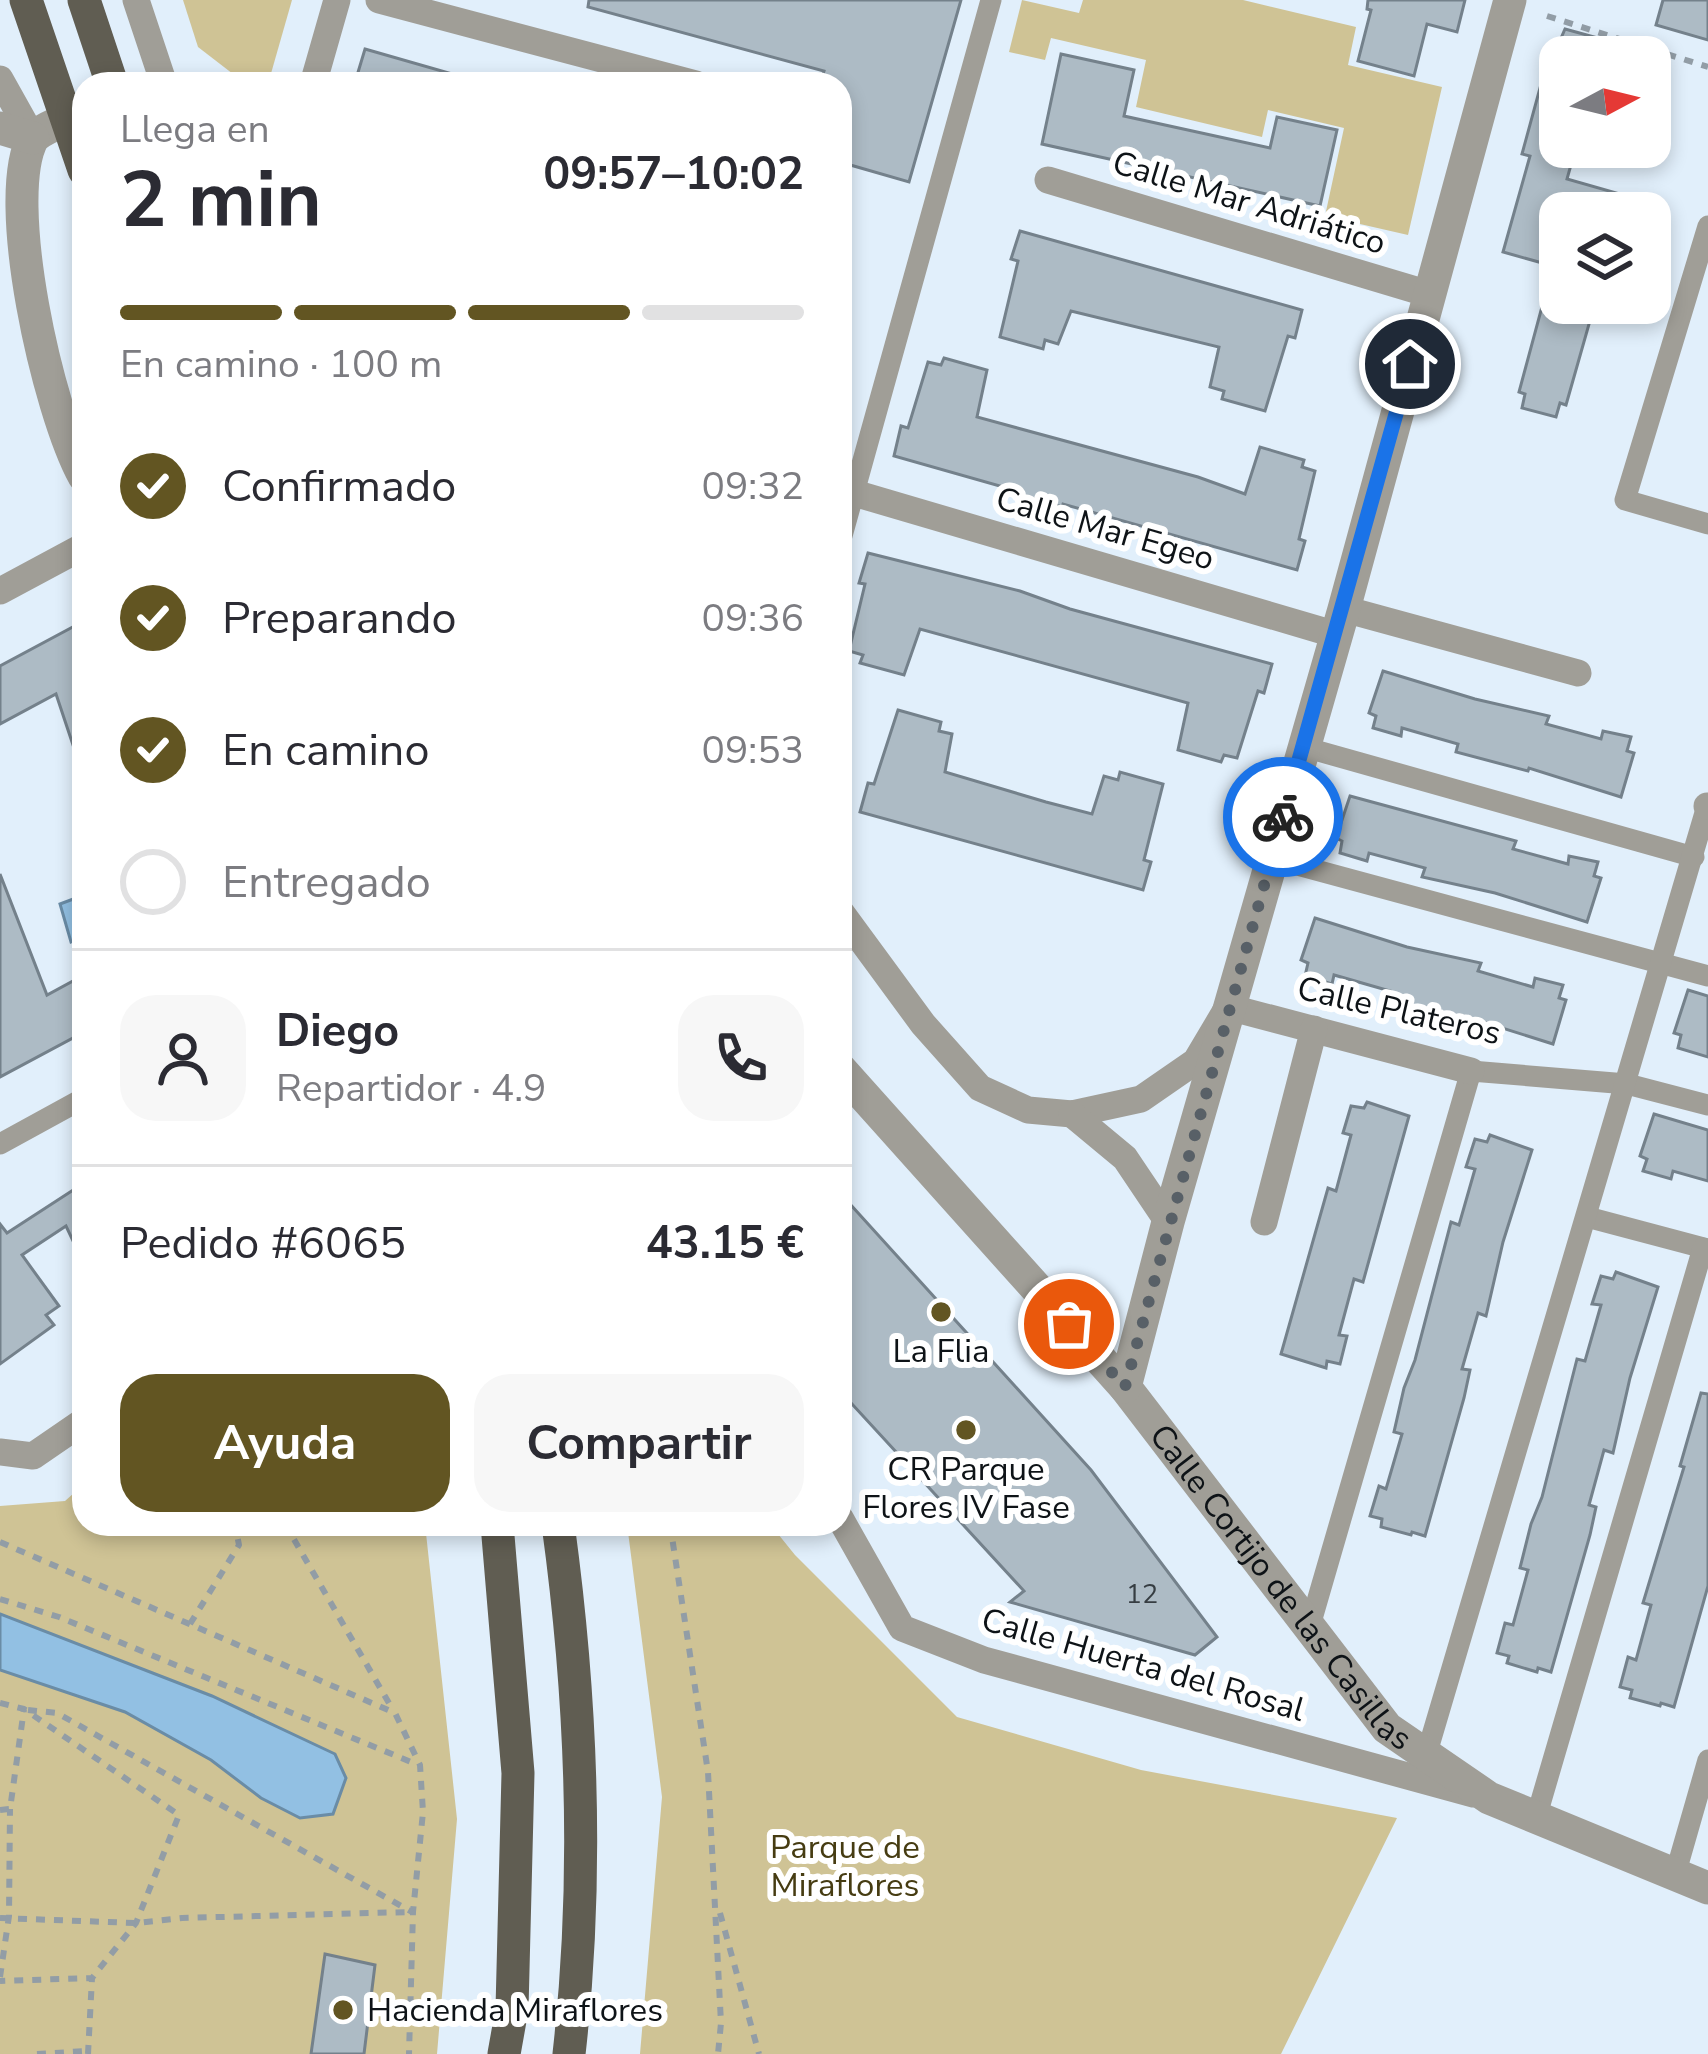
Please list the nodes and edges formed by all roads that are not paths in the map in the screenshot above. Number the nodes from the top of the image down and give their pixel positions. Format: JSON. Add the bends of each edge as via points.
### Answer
{"nodes":[{"id":1,"x":26,"y":0,"type":"edge"},
{"id":2,"x":84,"y":0,"type":"edge"},
{"id":3,"x":136,"y":0,"type":"edge"},
{"id":4,"x":337,"y":0,"type":"edge"},
{"id":5,"x":379,"y":0,"type":"edge"},
{"id":6,"x":991,"y":0,"type":"edge"},
{"id":7,"x":1510,"y":0,"type":"edge"},
{"id":8,"x":108,"y":72,"type":"edge"},
{"id":9,"x":160,"y":72,"type":"edge"},
{"id":10,"x":317,"y":72,"type":"edge"},
{"id":11,"x":651,"y":72,"type":"edge"},
{"id":12,"x":0,"y":79,"type":"edge"},
{"id":13,"x":72,"y":110,"type":"edge"},
{"id":14,"x":72,"y":118,"type":"edge"},
{"id":15,"x":16,"y":133,"type":"edge"},
{"id":16,"x":1048,"y":180,"type":"dead end"},
{"id":17,"x":1708,"y":226,"type":"edge"},
{"id":18,"x":4,"y":234,"type":"edge"},
{"id":19,"x":1429,"y":294,"type":"junction"},
{"id":20,"x":72,"y":455,"type":"edge"},
{"id":21,"x":854,"y":493,"type":"junction"},
{"id":22,"x":852,"y":500,"type":"edge"},
{"id":23,"x":1708,"y":524,"type":"edge"},
{"id":24,"x":72,"y":552,"type":"edge"},
{"id":25,"x":0,"y":591,"type":"edge"},
{"id":26,"x":1341,"y":622,"type":"junction"},
{"id":27,"x":1578,"y":674,"type":"dead end"},
{"id":28,"x":1304,"y":747,"type":"junction"},
{"id":29,"x":1708,"y":806,"type":"edge"},
{"id":30,"x":1694,"y":857,"type":"junction"},
{"id":31,"x":1271,"y":858,"type":"junction"},
{"id":32,"x":852,"y":927,"type":"edge"},
{"id":33,"x":1662,"y":963,"type":"junction"},
{"id":34,"x":1708,"y":976,"type":"edge"},
{"id":35,"x":1228,"y":1007,"type":"junction"},
{"id":36,"x":1314,"y":1029,"type":"junction"},
{"id":37,"x":1472,"y":1071,"type":"junction"},
{"id":38,"x":852,"y":1082,"type":"edge"},
{"id":39,"x":1627,"y":1084,"type":"junction"},
{"id":40,"x":72,"y":1105,"type":"edge"},
{"id":41,"x":1708,"y":1106,"type":"edge"},
{"id":42,"x":1072,"y":1114,"type":"junction"},
{"id":43,"x":0,"y":1144,"type":"edge"},
{"id":44,"x":1587,"y":1216,"type":"junction"},
{"id":45,"x":1168,"y":1222,"type":"junction"},
{"id":46,"x":1264,"y":1222,"type":"dead end"},
{"id":47,"x":1706,"y":1248,"type":"edge"},
{"id":48,"x":1125,"y":1387,"type":"junction"},
{"id":49,"x":72,"y":1428,"type":"edge"},
{"id":50,"x":0,"y":1452,"type":"edge"},
{"id":51,"x":498,"y":1536,"type":"edge"},
{"id":52,"x":560,"y":1536,"type":"edge"},
{"id":53,"x":850,"y":1536,"type":"edge"},
{"id":54,"x":1309,"y":1630,"type":"junction"},
{"id":55,"x":1708,"y":1760,"type":"edge"},
{"id":56,"x":1423,"y":1767,"type":"junction"},
{"id":57,"x":1536,"y":1818,"type":"junction"},
{"id":58,"x":1675,"y":1875,"type":"junction"},
{"id":59,"x":1708,"y":1888,"type":"edge"},
{"id":60,"x":504,"y":2054,"type":"edge"},
{"id":61,"x":569,"y":2054,"type":"edge"}],
"edges":[{"from":1,"to":13,"type":"main road"},
{"from":2,"to":8,"type":"main road"},
{"from":3,"to":9,"type":"street"},
{"from":4,"to":10,"type":"street"},
{"from":5,"to":11,"type":"street"},
{"from":6,"to":21,"type":"street"},
{"from":7,"to":19,"type":"street"},
{"from":12,"to":15,"type":"street"},
{"from":14,"to":15,"type":"street"},
{"from":15,"to":18,"type":"street"},
{"from":16,"to":19,"type":"street","name":"Calle Mar Adriático"},
{"from":17,"to":23,"type":"street","via":[[1625,500]]},
{"from":18,"to":20,"type":"street"},
{"from":19,"to":26,"type":"street"},
{"from":21,"to":22,"type":"street"},
{"from":21,"to":26,"type":"street","name":"Calle Mar Egeo"},
{"from":24,"to":25,"type":"street"},
{"from":26,"to":27,"type":"street","name":"Calle Mar Egeo"},
{"from":26,"to":28,"type":"street"},
{"from":28,"to":30,"type":"street"},
{"from":28,"to":31,"type":"street"},
{"from":29,"to":30,"type":"street"},
{"from":30,"to":33,"type":"street"},
{"from":31,"to":33,"type":"street"},
{"from":31,"to":35,"type":"street"},
{"from":32,"to":42,"type":"street","via":[[980,1088],[1028,1110]]},
{"from":33,"to":34,"type":"street"},
{"from":33,"to":39,"type":"street"},
{"from":35,"to":36,"type":"street","name":"Calle Plateros"},
{"from":35,"to":42,"type":"street","via":[[1196,1060],[1141,1099]]},
{"from":35,"to":45,"type":"street"},
{"from":36,"to":37,"type":"street","name":"Calle Plateros"},
{"from":36,"to":46,"type":"street"},
{"from":37,"to":39,"type":"street","name":"Calle Plateros"},
{"from":37,"to":54,"type":"street"},
{"from":38,"to":48,"type":"street","name":"Calle Cortijo de las Casillas"},
{"from":39,"to":41,"type":"street","name":"Calle Plateros"},
{"from":39,"to":44,"type":"street"},
{"from":40,"to":43,"type":"street"},
{"from":42,"to":45,"type":"street","via":[[1125,1158]]},
{"from":44,"to":47,"type":"street"},
{"from":44,"to":56,"type":"street"},
{"from":45,"to":48,"type":"street"},
{"from":47,"to":57,"type":"street"},
{"from":48,"to":54,"type":"street","name":"Calle Cortijo de las Casillas"},
{"from":49,"to":50,"type":"street","via":[[33,1456]]},
{"from":51,"to":60,"type":"main road","via":[[518,1773]]},
{"from":52,"to":61,"type":"main road","via":[[581,1774]]},
{"from":53,"to":56,"type":"street","name":"Calle Huerta del Rosal","via":[[902,1628],[984,1660]]},
{"from":54,"to":56,"type":"street","name":"Calle Cortijo de las Casillas"},
{"from":55,"to":58,"type":"street"},
{"from":56,"to":57,"type":"street","name":"Calle Cortijo de las Casillas"},
{"from":57,"to":58,"type":"street","name":"Calle Cortijo de las Casillas"},
{"from":58,"to":59,"type":"street","name":"Calle Cortijo de las Casillas"}]}
